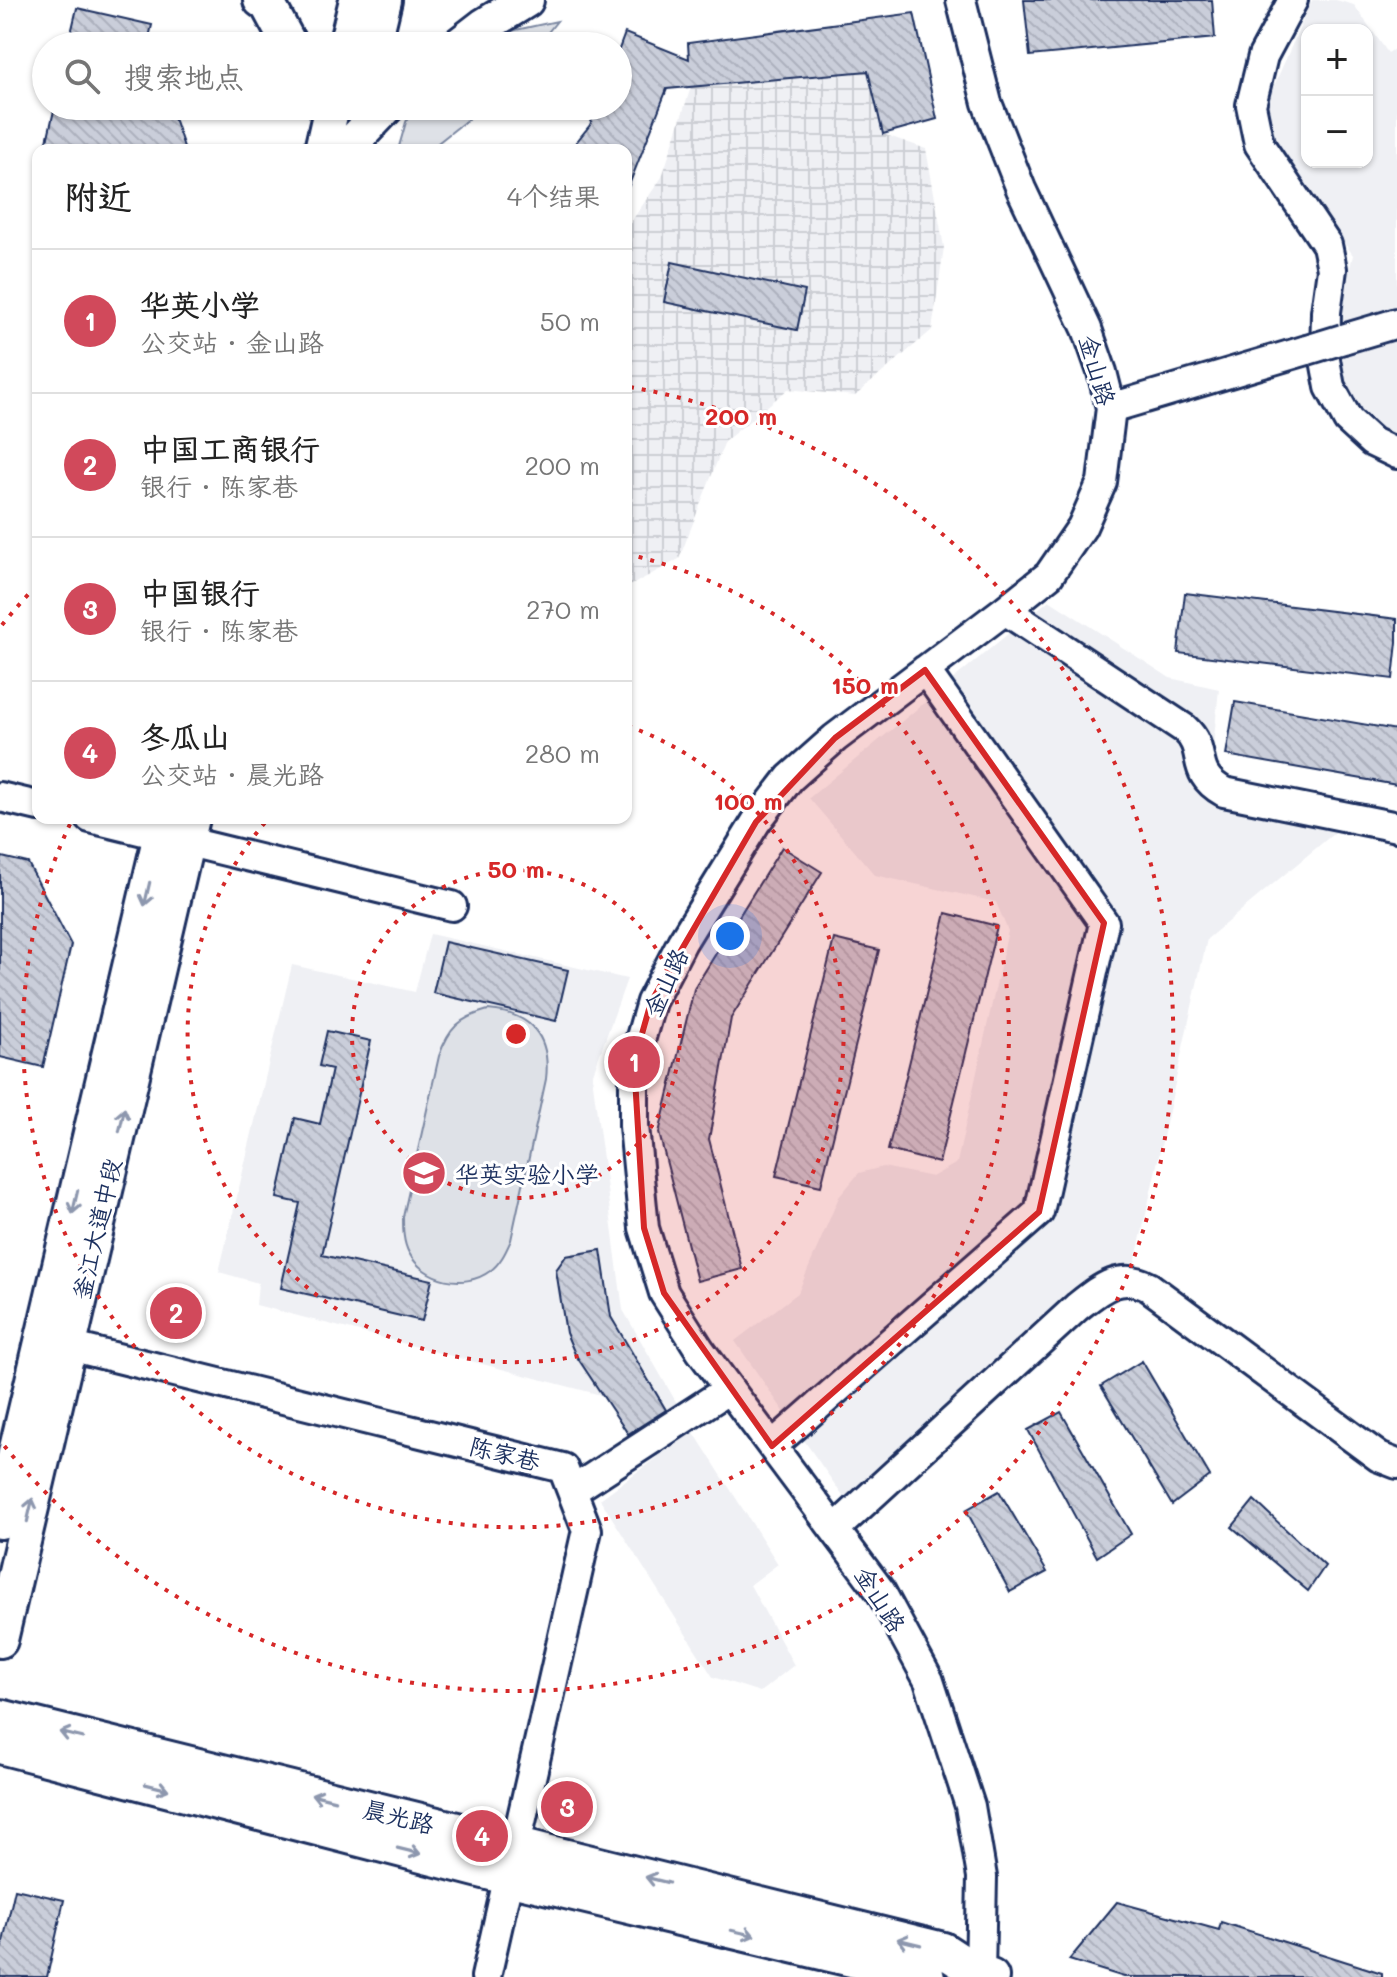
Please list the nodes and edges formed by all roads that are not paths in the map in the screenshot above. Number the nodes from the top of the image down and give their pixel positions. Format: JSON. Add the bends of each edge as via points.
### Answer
{"nodes":[{"id":1,"x":261,"y":0,"type":"edge"},
{"id":2,"x":357,"y":0,"type":"edge"},
{"id":3,"x":384,"y":0,"type":"edge"},
{"id":4,"x":526,"y":0,"type":"edge"},
{"id":5,"x":961,"y":0,"type":"edge"},
{"id":6,"x":1293,"y":0,"type":"edge"},
{"id":7,"x":282,"y":32,"type":"edge"},
{"id":8,"x":349,"y":32,"type":"edge"},
{"id":9,"x":376,"y":32,"type":"edge"},
{"id":10,"x":476,"y":32,"type":"edge"},
{"id":11,"x":322,"y":120,"type":"edge"},
{"id":12,"x":333,"y":120,"type":"edge"},
{"id":13,"x":351,"y":120,"type":"edge"},
{"id":14,"x":369,"y":120,"type":"edge"},
{"id":15,"x":335,"y":144,"type":"edge"},
{"id":16,"x":336,"y":144,"type":"edge"},
{"id":17,"x":337,"y":144,"type":"edge"},
{"id":18,"x":339,"y":144,"type":"edge"},
{"id":19,"x":1397,"y":323,"type":"edge"},
{"id":20,"x":1111,"y":408,"type":"junction"},
{"id":21,"x":1397,"y":454,"type":"edge"},
{"id":22,"x":1005,"y":610,"type":"junction"},
{"id":23,"x":925,"y":670,"type":"junction"},
{"id":24,"x":0,"y":797,"type":"edge"},
{"id":25,"x":32,"y":805,"type":"edge"},
{"id":26,"x":142,"y":824,"type":"edge"},
{"id":27,"x":1397,"y":827,"type":"edge"},
{"id":28,"x":176,"y":828,"type":"edge"},
{"id":29,"x":452,"y":906,"type":"dead end"},
{"id":30,"x":69,"y":1346,"type":"junction"},
{"id":31,"x":729,"y":1389,"type":"junction"},
{"id":32,"x":772,"y":1446,"type":"junction"},
{"id":33,"x":1397,"y":1464,"type":"edge"},
{"id":34,"x":572,"y":1491,"type":"junction"},
{"id":35,"x":0,"y":1521,"type":"edge"},
{"id":36,"x":835,"y":1529,"type":"junction"},
{"id":37,"x":0,"y":1640,"type":"edge"},
{"id":38,"x":0,"y":1717,"type":"edge"},
{"id":39,"x":0,"y":1746,"type":"edge"},
{"id":40,"x":511,"y":1861,"type":"junction"},
{"id":41,"x":975,"y":1976,"type":"edge"},
{"id":42,"x":486,"y":1977,"type":"edge"},
{"id":43,"x":927,"y":1977,"type":"edge"}],
"edges":[{"from":1,"to":7,"type":"main road"},
{"from":2,"to":8,"type":"main road"},
{"from":3,"to":9,"type":"main road"},
{"from":4,"to":10,"type":"main road"},
{"from":5,"to":20,"type":"street","name":"金山路","via":[[987,103],[1087,329]]},
{"from":6,"to":21,"type":"street","via":[[1263,56],[1251,105],[1259,144],[1327,245],[1332,269],[1325,348],[1330,387],[1348,420],[1372,442]]},
{"from":11,"to":15,"type":"main road"},
{"from":12,"to":16,"type":"main road"},
{"from":13,"to":17,"type":"main road"},
{"from":14,"to":18,"type":"main road"},
{"from":19,"to":20,"type":"street","bridge":true},
{"from":20,"to":22,"type":"street","name":"金山路","via":[[1102,482],[1082,527],[1049,575]]},
{"from":22,"to":23,"type":"street","name":"金山路"},
{"from":22,"to":27,"type":"street","via":[[1185,729],[1193,736],[1206,779],[1224,792]]},
{"from":23,"to":31,"type":"street","name":"金山路","via":[[790,778],[756,822],[651,1002],[634,1062],[644,1228],[664,1293]]},
{"from":23,"to":32,"type":"street","via":[[1104,923],[1039,1212]]},
{"from":24,"to":25,"type":"street"},
{"from":26,"to":28,"type":"street"},
{"from":28,"to":29,"type":"street"},
{"from":30,"to":28,"type":"main road","name":"釜江大道中段","one_way":true},
{"from":28,"to":35,"type":"main road","name":"釜江大道中段","one_way":true},
{"from":30,"to":34,"type":"street","name":"陈家巷","via":[[563,1468]]},
{"from":37,"to":30,"type":"main road","name":"釜江大道中段","one_way":true},
{"from":31,"to":32,"type":"street","name":"金山路"},
{"from":31,"to":34,"type":"street"},
{"from":32,"to":36,"type":"street","name":"金山路"},
{"from":33,"to":36,"type":"street","via":[[1379,1457],[1149,1287],[1123,1280],[1077,1307]]},
{"from":34,"to":40,"type":"street","name":"陈家巷","via":[[587,1530]]},
{"from":36,"to":41,"type":"street","name":"金山路","via":[[881,1592],[929,1681],[966,1792],[982,1877]]},
{"from":40,"to":38,"type":"main road","name":"晨光路","one_way":true},
{"from":39,"to":40,"type":"main road","name":"晨光路","one_way":true},
{"from":41,"to":40,"type":"main road","name":"晨光路","one_way":true,"via":[[943,1950]]},
{"from":40,"to":42,"type":"street","name":"陈家巷"},
{"from":40,"to":43,"type":"main road","name":"晨光路","one_way":true}]}
